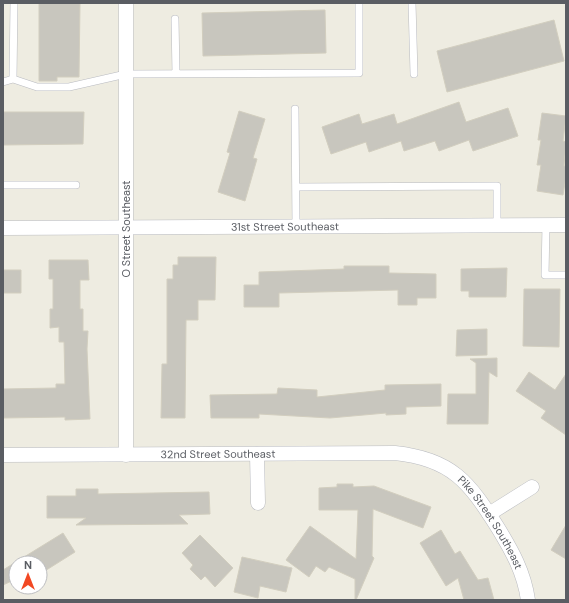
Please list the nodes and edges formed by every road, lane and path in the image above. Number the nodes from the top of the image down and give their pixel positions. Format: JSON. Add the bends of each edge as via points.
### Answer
{"nodes":[{"id":1,"x":14,"y":3,"type":"edge"},
{"id":2,"x":126,"y":3,"type":"edge"},
{"id":3,"x":359,"y":3,"type":"edge"},
{"id":4,"x":412,"y":3,"type":"edge"},
{"id":5,"x":175,"y":19,"type":"dead end"},
{"id":6,"x":126,"y":74,"type":"junction"},
{"id":7,"x":176,"y":74,"type":"junction"},
{"id":8,"x":414,"y":74,"type":"dead end"},
{"id":9,"x":13,"y":79,"type":"junction"},
{"id":10,"x":3,"y":82,"type":"edge"},
{"id":11,"x":295,"y":109,"type":"dead end"},
{"id":12,"x":3,"y":185,"type":"edge"},
{"id":13,"x":76,"y":185,"type":"dead end"},
{"id":14,"x":296,"y":187,"type":"junction"},
{"id":15,"x":497,"y":225,"type":"junction"},
{"id":16,"x":546,"y":225,"type":"junction"},
{"id":17,"x":566,"y":225,"type":"edge"},
{"id":18,"x":296,"y":226,"type":"junction"},
{"id":19,"x":127,"y":227,"type":"junction"},
{"id":20,"x":3,"y":228,"type":"edge"},
{"id":21,"x":566,"y":275,"type":"edge"},
{"id":22,"x":257,"y":454,"type":"junction"},
{"id":23,"x":3,"y":455,"type":"edge"},
{"id":24,"x":126,"y":455,"type":"junction"},
{"id":25,"x":433,"y":460,"type":"joint"},
{"id":26,"x":532,"y":487,"type":"dead end"},
{"id":27,"x":258,"y":503,"type":"dead end"},
{"id":28,"x":489,"y":514,"type":"junction"},
{"id":29,"x":528,"y":600,"type":"edge"}],
"edges":[{"from":1,"to":9,"type":"lane"},
{"from":2,"to":6,"type":"street","name":"O Street Southeast"},
{"from":3,"to":7,"type":"lane","via":[[359,73]]},
{"from":4,"to":8,"type":"lane"},
{"from":5,"to":7,"type":"lane"},
{"from":6,"to":7,"type":"lane"},
{"from":6,"to":9,"type":"lane","via":[[69,87],[37,87]]},
{"from":6,"to":19,"type":"street","name":"O Street Southeast"},
{"from":9,"to":10,"type":"lane"},
{"from":11,"to":14,"type":"lane"},
{"from":12,"to":13,"type":"lane"},
{"from":14,"to":15,"type":"lane","via":[[497,186]]},
{"from":14,"to":18,"type":"lane"},
{"from":15,"to":16,"type":"street","name":"31st Street Southeast"},
{"from":15,"to":18,"type":"street","name":"31st Street Southeast"},
{"from":16,"to":17,"type":"street","name":"31st Street Southeast"},
{"from":16,"to":21,"type":"lane","via":[[545,275]]},
{"from":18,"to":19,"type":"street","name":"31st Street Southeast"},
{"from":19,"to":20,"type":"street","name":"31st Street Southeast"},
{"from":19,"to":24,"type":"street","name":"O Street Southeast"},
{"from":22,"to":24,"type":"street","name":"32nd Street Southeast"},
{"from":22,"to":25,"type":"street","name":"32nd Street Southeast","via":[[395,453]]},
{"from":22,"to":27,"type":"street"},
{"from":23,"to":24,"type":"street","name":"32nd Street Southeast"},
{"from":25,"to":28,"type":"street","name":"Pike Street Southeast","via":[[462,479],[474,491]]},
{"from":26,"to":28,"type":"street"},
{"from":28,"to":29,"type":"street","name":"Pike Street Southeast","via":[[516,559]]}]}
